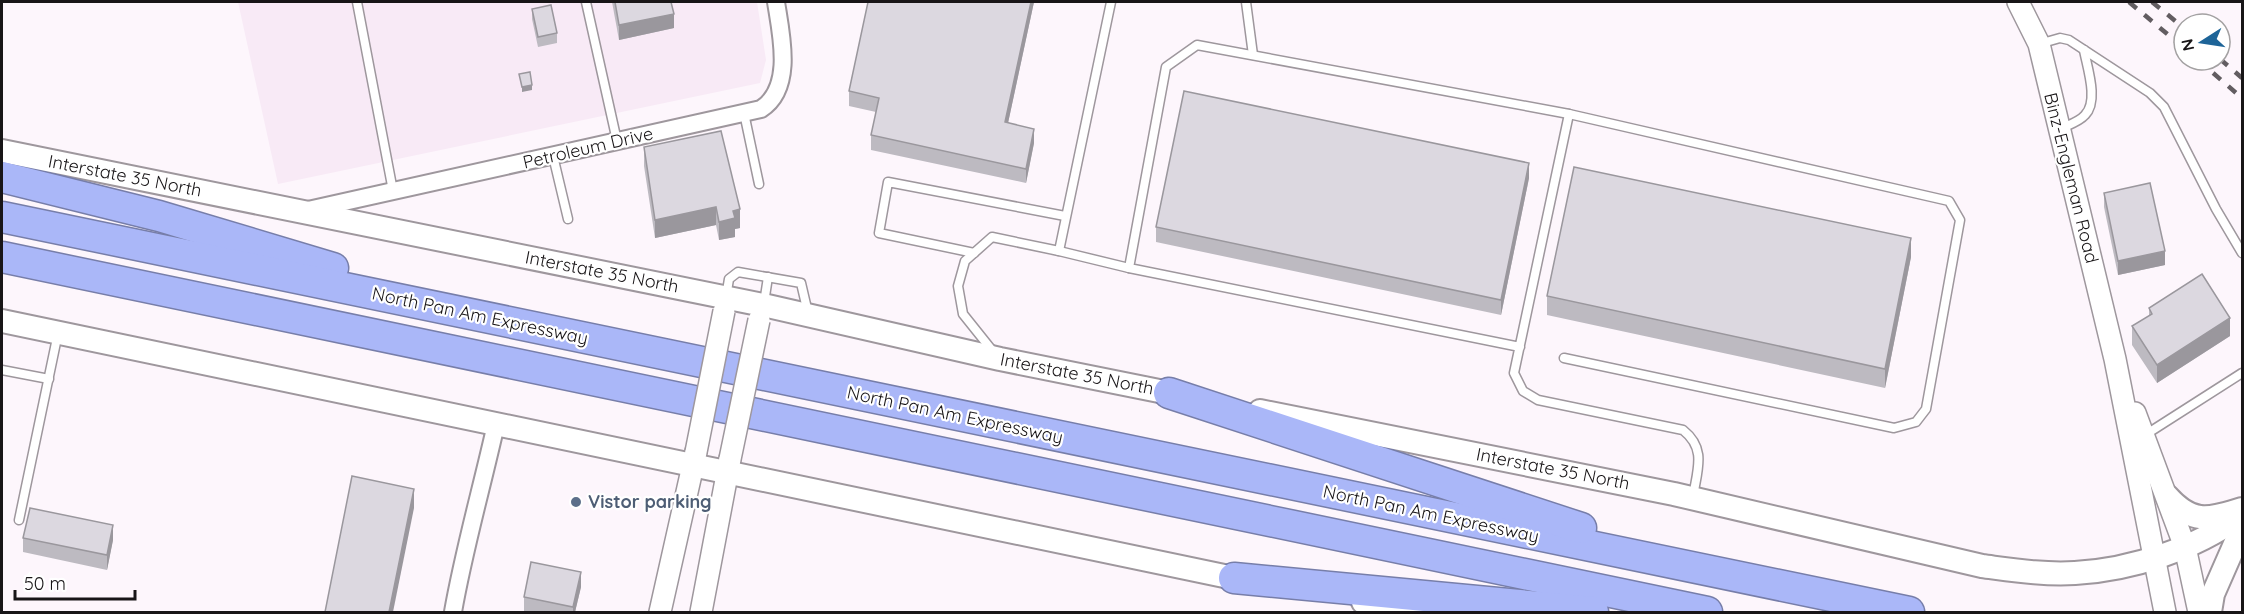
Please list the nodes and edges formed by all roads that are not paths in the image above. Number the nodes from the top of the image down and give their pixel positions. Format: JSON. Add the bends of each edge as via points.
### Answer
{"nodes":[{"id":1,"x":357,"y":2,"type":"edge"},
{"id":2,"x":586,"y":2,"type":"edge"},
{"id":3,"x":776,"y":2,"type":"edge"},
{"id":4,"x":1111,"y":2,"type":"edge"},
{"id":5,"x":1246,"y":2,"type":"edge"},
{"id":6,"x":2018,"y":2,"type":"edge"},
{"id":7,"x":2039,"y":44,"type":"junction"},
{"id":8,"x":2084,"y":50,"type":"junction"},
{"id":9,"x":1253,"y":56,"type":"junction"},
{"id":10,"x":744,"y":113,"type":"junction"},
{"id":11,"x":1569,"y":114,"type":"junction"},
{"id":12,"x":2060,"y":129,"type":"junction"},
{"id":13,"x":617,"y":141,"type":"junction"},
{"id":14,"x":2,"y":151,"type":"edge"},
{"id":15,"x":553,"y":156,"type":"junction"},
{"id":16,"x":2,"y":177,"type":"edge"},
{"id":17,"x":759,"y":184,"type":"dead end"},
{"id":18,"x":393,"y":191,"type":"junction"},
{"id":19,"x":302,"y":212,"type":"junction"},
{"id":20,"x":1065,"y":216,"type":"junction"},
{"id":21,"x":2,"y":217,"type":"edge"},
{"id":22,"x":568,"y":219,"type":"dead end"},
{"id":23,"x":1059,"y":251,"type":"junction"},
{"id":24,"x":974,"y":253,"type":"junction"},
{"id":25,"x":2242,"y":253,"type":"edge"},
{"id":26,"x":2,"y":258,"type":"edge"},
{"id":27,"x":1129,"y":268,"type":"junction"},
{"id":28,"x":768,"y":277,"type":"junction"},
{"id":29,"x":725,"y":304,"type":"junction"},
{"id":30,"x":761,"y":312,"type":"junction"},
{"id":31,"x":809,"y":316,"type":"junction"},
{"id":32,"x":2,"y":321,"type":"edge"},
{"id":33,"x":504,"y":322,"type":"junction"},
{"id":34,"x":58,"y":333,"type":"junction"},
{"id":35,"x":1520,"y":347,"type":"junction"},
{"id":36,"x":1564,"y":358,"type":"dead end"},
{"id":37,"x":1000,"y":359,"type":"junction"},
{"id":38,"x":2115,"y":359,"type":"junction"},
{"id":39,"x":2,"y":370,"type":"edge"},
{"id":40,"x":2242,"y":374,"type":"edge"},
{"id":41,"x":49,"y":379,"type":"junction"},
{"id":42,"x":1169,"y":393,"type":"junction"},
{"id":43,"x":496,"y":424,"type":"junction"},
{"id":44,"x":2144,"y":435,"type":"junction"},
{"id":45,"x":695,"y":458,"type":"junction"},
{"id":46,"x":729,"y":466,"type":"junction"},
{"id":47,"x":2167,"y":495,"type":"junction"},
{"id":48,"x":1692,"y":498,"type":"junction"},
{"id":49,"x":2242,"y":512,"type":"edge"},
{"id":50,"x":19,"y":520,"type":"dead end"},
{"id":51,"x":2242,"y":528,"type":"edge"},
{"id":52,"x":2185,"y":547,"type":"junction"},
{"id":53,"x":2153,"y":557,"type":"junction"},
{"id":54,"x":1730,"y":576,"type":"junction"},
{"id":55,"x":1234,"y":578,"type":"junction"},
{"id":56,"x":453,"y":612,"type":"edge"},
{"id":57,"x":660,"y":612,"type":"edge"},
{"id":58,"x":701,"y":612,"type":"edge"},
{"id":59,"x":1416,"y":612,"type":"edge"},
{"id":60,"x":1593,"y":612,"type":"edge"},
{"id":61,"x":1707,"y":612,"type":"edge"},
{"id":62,"x":1910,"y":612,"type":"edge"},
{"id":63,"x":2166,"y":612,"type":"edge"},
{"id":64,"x":2199,"y":612,"type":"edge"},
{"id":65,"x":2210,"y":612,"type":"edge"}],
"edges":[{"from":1,"to":18,"type":"lane"},
{"from":2,"to":13,"type":"lane"},
{"from":3,"to":10,"type":"street","name":"Petroleum Drive","via":[[782,34],[778,93],[761,109]]},
{"from":4,"to":20,"type":"lane"},
{"from":5,"to":9,"type":"lane"},
{"from":6,"to":7,"type":"street","name":"Binz-Engleman Road"},
{"from":7,"to":8,"type":"lane","via":[[2060,38]]},
{"from":7,"to":12,"type":"street","name":"Binz-Engleman Road"},
{"from":8,"to":12,"type":"lane","via":[[2091,88],[2090,109],[2084,117]]},
{"from":8,"to":25,"type":"lane","via":[[2150,93],[2164,107]]},
{"from":9,"to":11,"type":"lane"},
{"from":9,"to":27,"type":"lane","via":[[1197,45],[1166,67]]},
{"from":10,"to":13,"type":"street","name":"Petroleum Drive"},
{"from":10,"to":17,"type":"lane"},
{"from":11,"to":35,"type":"lane"},
{"from":11,"to":36,"type":"lane","via":[[1948,201],[1960,220],[1926,409],[1916,422],[1894,428]]},
{"from":12,"to":38,"type":"street","name":"Binz-Engleman Road"},
{"from":13,"to":15,"type":"street","name":"Petroleum Drive"},
{"from":14,"to":19,"type":"main road","name":"Interstate 35 North"},
{"from":15,"to":18,"type":"street","name":"Petroleum Drive"},
{"from":15,"to":22,"type":"lane"},
{"from":16,"to":33,"type":"highway","via":[[159,216]]},
{"from":18,"to":19,"type":"street","name":"Petroleum Drive"},
{"from":19,"to":29,"type":"main road","name":"Interstate 35 North"},
{"from":20,"to":23,"type":"lane"},
{"from":20,"to":24,"type":"lane","via":[[888,182],[879,233]]},
{"from":21,"to":33,"type":"highway","name":"North Pan Am Expressway"},
{"from":23,"to":24,"type":"lane","via":[[992,237]]},
{"from":23,"to":27,"type":"lane"},
{"from":24,"to":37,"type":"lane","via":[[965,261],[958,286],[963,314]]},
{"from":26,"to":61,"type":"highway"},
{"from":27,"to":35,"type":"lane"},
{"from":28,"to":29,"type":"lane","via":[[738,272],[729,279]]},
{"from":28,"to":30,"type":"lane"},
{"from":28,"to":31,"type":"lane","via":[[801,283]]},
{"from":29,"to":30,"type":"main road","name":"Interstate 35 North"},
{"from":29,"to":45,"type":"street","bridge":true},
{"from":30,"to":31,"type":"main road","name":"Interstate 35 North"},
{"from":30,"to":46,"type":"street","bridge":true},
{"from":31,"to":37,"type":"main road","name":"Interstate 35 North"},
{"from":32,"to":34,"type":"main road"},
{"from":33,"to":54,"type":"highway","name":"North Pan Am Expressway"},
{"from":34,"to":41,"type":"lane"},
{"from":34,"to":43,"type":"main road"},
{"from":35,"to":48,"type":"lane","via":[[1514,373],[1523,391],[1538,400],[1683,430],[1694,439],[1699,457]]},
{"from":37,"to":42,"type":"main road","name":"Interstate 35 North"},
{"from":38,"to":44,"type":"street","name":"Binz-Engleman Road"},
{"from":38,"to":53,"type":"street","name":"Binz-Engleman Road"},
{"from":39,"to":41,"type":"lane"},
{"from":40,"to":44,"type":"lane"},
{"from":41,"to":50,"type":"lane"},
{"from":42,"to":48,"type":"main road","name":"Interstate 35 North"},
{"from":42,"to":54,"type":"highway"},
{"from":43,"to":45,"type":"main road"},
{"from":43,"to":56,"type":"street"},
{"from":44,"to":47,"type":"street","name":"Binz-Engleman Road"},
{"from":45,"to":46,"type":"main road"},
{"from":45,"to":57,"type":"street"},
{"from":46,"to":55,"type":"main road"},
{"from":46,"to":58,"type":"street"},
{"from":47,"to":49,"type":"main road","via":[[2180,511],[2192,516]]},
{"from":47,"to":52,"type":"street","name":"Binz-Engleman Road"},
{"from":48,"to":53,"type":"main road","name":"Interstate 35 North","via":[[1982,566],[2025,572],[2075,573]]},
{"from":49,"to":52,"type":"main road","name":"Interstate 35 North","via":[[2222,530]]},
{"from":51,"to":65,"type":"main road","via":[[2213,594]]},
{"from":52,"to":53,"type":"main road","name":"Interstate 35 North"},
{"from":52,"to":64,"type":"street","name":"Binz-Engleman Road"},
{"from":53,"to":63,"type":"street","name":"Binz-Engleman Road"},
{"from":54,"to":62,"type":"highway","name":"North Pan Am Expressway"},
{"from":55,"to":59,"type":"main road"},
{"from":55,"to":60,"type":"highway"}]}
